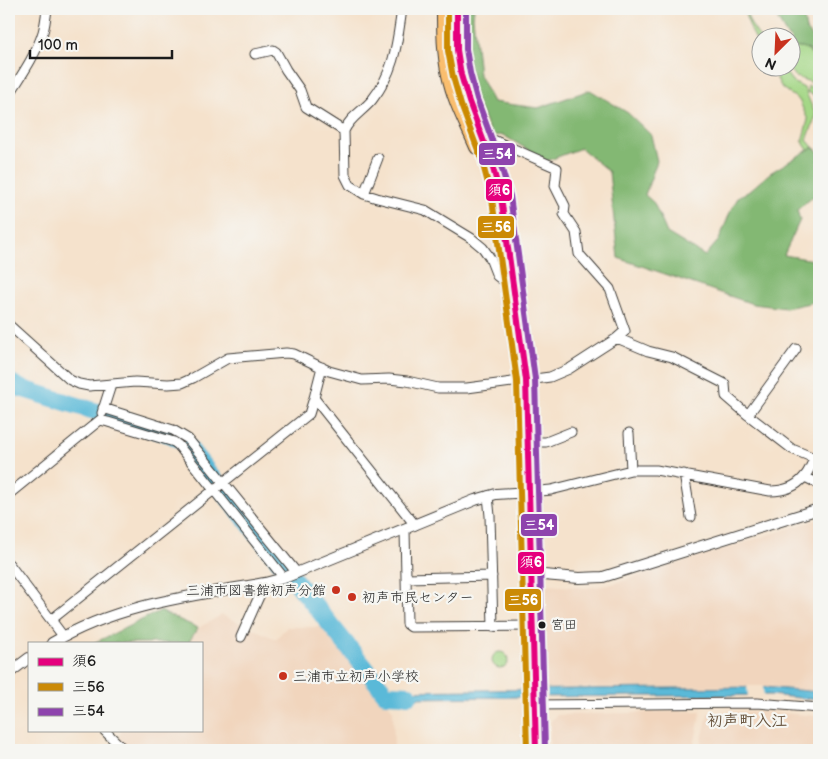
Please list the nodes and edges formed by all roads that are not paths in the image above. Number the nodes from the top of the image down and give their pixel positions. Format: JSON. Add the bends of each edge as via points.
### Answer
{"nodes":[{"id":1,"x":47,"y":9,"type":"edge"},
{"id":2,"x":402,"y":9,"type":"edge"},
{"id":3,"x":444,"y":9,"type":"edge"},
{"id":4,"x":457,"y":9,"type":"edge"},
{"id":5,"x":255,"y":54,"type":"dead end"},
{"id":6,"x":9,"y":95,"type":"edge"},
{"id":7,"x":344,"y":131,"type":"junction"},
{"id":8,"x":483,"y":138,"type":"junction"},
{"id":9,"x":378,"y":158,"type":"dead end"},
{"id":10,"x":364,"y":194,"type":"junction"},
{"id":11,"x":503,"y":215,"type":"junction"},
{"id":12,"x":514,"y":289,"type":"junction"},
{"id":13,"x":9,"y":325,"type":"edge"},
{"id":14,"x":617,"y":338,"type":"junction"},
{"id":15,"x":796,"y":349,"type":"dead end"},
{"id":16,"x":322,"y":367,"type":"junction"},
{"id":17,"x":526,"y":380,"type":"junction"},
{"id":18,"x":111,"y":385,"type":"junction"},
{"id":19,"x":314,"y":398,"type":"junction"},
{"id":20,"x":102,"y":414,"type":"junction"},
{"id":21,"x":748,"y":415,"type":"junction"},
{"id":22,"x":571,"y":432,"type":"dead end"},
{"id":23,"x":630,"y":433,"type":"dead end"},
{"id":24,"x":529,"y":442,"type":"junction"},
{"id":25,"x":817,"y":455,"type":"edge"},
{"id":26,"x":631,"y":470,"type":"junction"},
{"id":27,"x":684,"y":474,"type":"junction"},
{"id":28,"x":805,"y":477,"type":"junction"},
{"id":29,"x":819,"y":484,"type":"edge"},
{"id":30,"x":219,"y":486,"type":"junction"},
{"id":31,"x":530,"y":492,"type":"junction"},
{"id":32,"x":9,"y":494,"type":"edge"},
{"id":33,"x":488,"y":496,"type":"junction"},
{"id":34,"x":819,"y":509,"type":"edge"},
{"id":35,"x":691,"y":517,"type":"dead end"},
{"id":36,"x":415,"y":525,"type":"junction"},
{"id":37,"x":405,"y":530,"type":"junction"},
{"id":38,"x":9,"y":564,"type":"edge"},
{"id":39,"x":532,"y":574,"type":"junction"},
{"id":40,"x":290,"y":575,"type":"junction"},
{"id":41,"x":492,"y":576,"type":"junction"},
{"id":42,"x":406,"y":578,"type":"junction"},
{"id":43,"x":265,"y":583,"type":"junction"},
{"id":44,"x":51,"y":620,"type":"junction"},
{"id":45,"x":532,"y":626,"type":"junction"},
{"id":46,"x":493,"y":627,"type":"junction"},
{"id":47,"x":63,"y":636,"type":"junction"},
{"id":48,"x":241,"y":637,"type":"dead end"},
{"id":49,"x":54,"y":642,"type":"edge"},
{"id":50,"x":28,"y":659,"type":"edge"},
{"id":51,"x":11,"y":668,"type":"edge"},
{"id":52,"x":535,"y":704,"type":"junction"},
{"id":53,"x":819,"y":708,"type":"edge"},
{"id":54,"x":106,"y":732,"type":"edge"},
{"id":55,"x":124,"y":750,"type":"edge"},
{"id":56,"x":536,"y":750,"type":"edge"}],
"edges":[{"from":1,"to":6,"type":"street","via":[[38,45]]},
{"from":2,"to":7,"type":"street","via":[[396,52],[390,69],[379,91],[366,108],[346,124]]},
{"from":3,"to":11,"type":"highway","via":[[449,76]]},
{"from":4,"to":8,"type":"highway","via":[[461,75]]},
{"from":5,"to":7,"type":"street","via":[[276,52],[300,90],[306,107]]},
{"from":7,"to":10,"type":"street","via":[[345,175],[350,185]]},
{"from":8,"to":11,"type":"highway","via":[[501,197]]},
{"from":8,"to":14,"type":"street","via":[[557,168],[555,186],[565,206],[564,214],[576,232],[579,254],[610,290],[621,315],[625,331]]},
{"from":9,"to":10,"type":"street"},
{"from":10,"to":12,"type":"street","via":[[425,210],[471,238],[490,258],[497,276]]},
{"from":11,"to":12,"type":"highway"},
{"from":12,"to":17,"type":"highway"},
{"from":13,"to":18,"type":"street","via":[[70,380],[89,386]]},
{"from":14,"to":17,"type":"street","via":[[569,369],[550,377]]},
{"from":14,"to":21,"type":"street","via":[[672,357],[725,384],[726,396]]},
{"from":15,"to":21,"type":"street"},
{"from":16,"to":17,"type":"street","via":[[362,380],[388,379],[451,389]]},
{"from":16,"to":18,"type":"street","via":[[294,354],[236,357],[228,358],[182,383]]},
{"from":16,"to":19,"type":"street"},
{"from":17,"to":24,"type":"highway"},
{"from":18,"to":20,"type":"street"},
{"from":19,"to":30,"type":"street","via":[[309,414]]},
{"from":19,"to":36,"type":"street"},
{"from":20,"to":30,"type":"street","via":[[174,442]]},
{"from":20,"to":32,"type":"street"},
{"from":21,"to":25,"type":"street","via":[[792,449]]},
{"from":22,"to":24,"type":"street","via":[[546,442]]},
{"from":23,"to":26,"type":"street"},
{"from":24,"to":31,"type":"highway"},
{"from":25,"to":28,"type":"street"},
{"from":26,"to":27,"type":"street"},
{"from":26,"to":31,"type":"street"},
{"from":27,"to":28,"type":"street","via":[[781,491]]},
{"from":27,"to":35,"type":"street"},
{"from":28,"to":29,"type":"street"},
{"from":30,"to":40,"type":"street"},
{"from":30,"to":40,"type":"street"},
{"from":30,"to":44,"type":"street"},
{"from":31,"to":33,"type":"street"},
{"from":31,"to":39,"type":"highway"},
{"from":33,"to":36,"type":"street"},
{"from":33,"to":41,"type":"street"},
{"from":34,"to":39,"type":"street","via":[[603,577]]},
{"from":36,"to":37,"type":"street"},
{"from":37,"to":40,"type":"street"},
{"from":37,"to":42,"type":"street"},
{"from":38,"to":44,"type":"street"},
{"from":39,"to":45,"type":"highway"},
{"from":40,"to":43,"type":"street"},
{"from":41,"to":42,"type":"street"},
{"from":41,"to":46,"type":"street"},
{"from":42,"to":46,"type":"street","via":[[407,624],[411,627]]},
{"from":43,"to":47,"type":"street","via":[[146,604]]},
{"from":43,"to":48,"type":"street"},
{"from":44,"to":47,"type":"street"},
{"from":45,"to":46,"type":"street"},
{"from":45,"to":52,"type":"highway"},
{"from":47,"to":49,"type":"street"},
{"from":50,"to":51,"type":"street"},
{"from":52,"to":53,"type":"street","via":[[757,703]]},
{"from":52,"to":56,"type":"highway"},
{"from":54,"to":55,"type":"street"}]}
